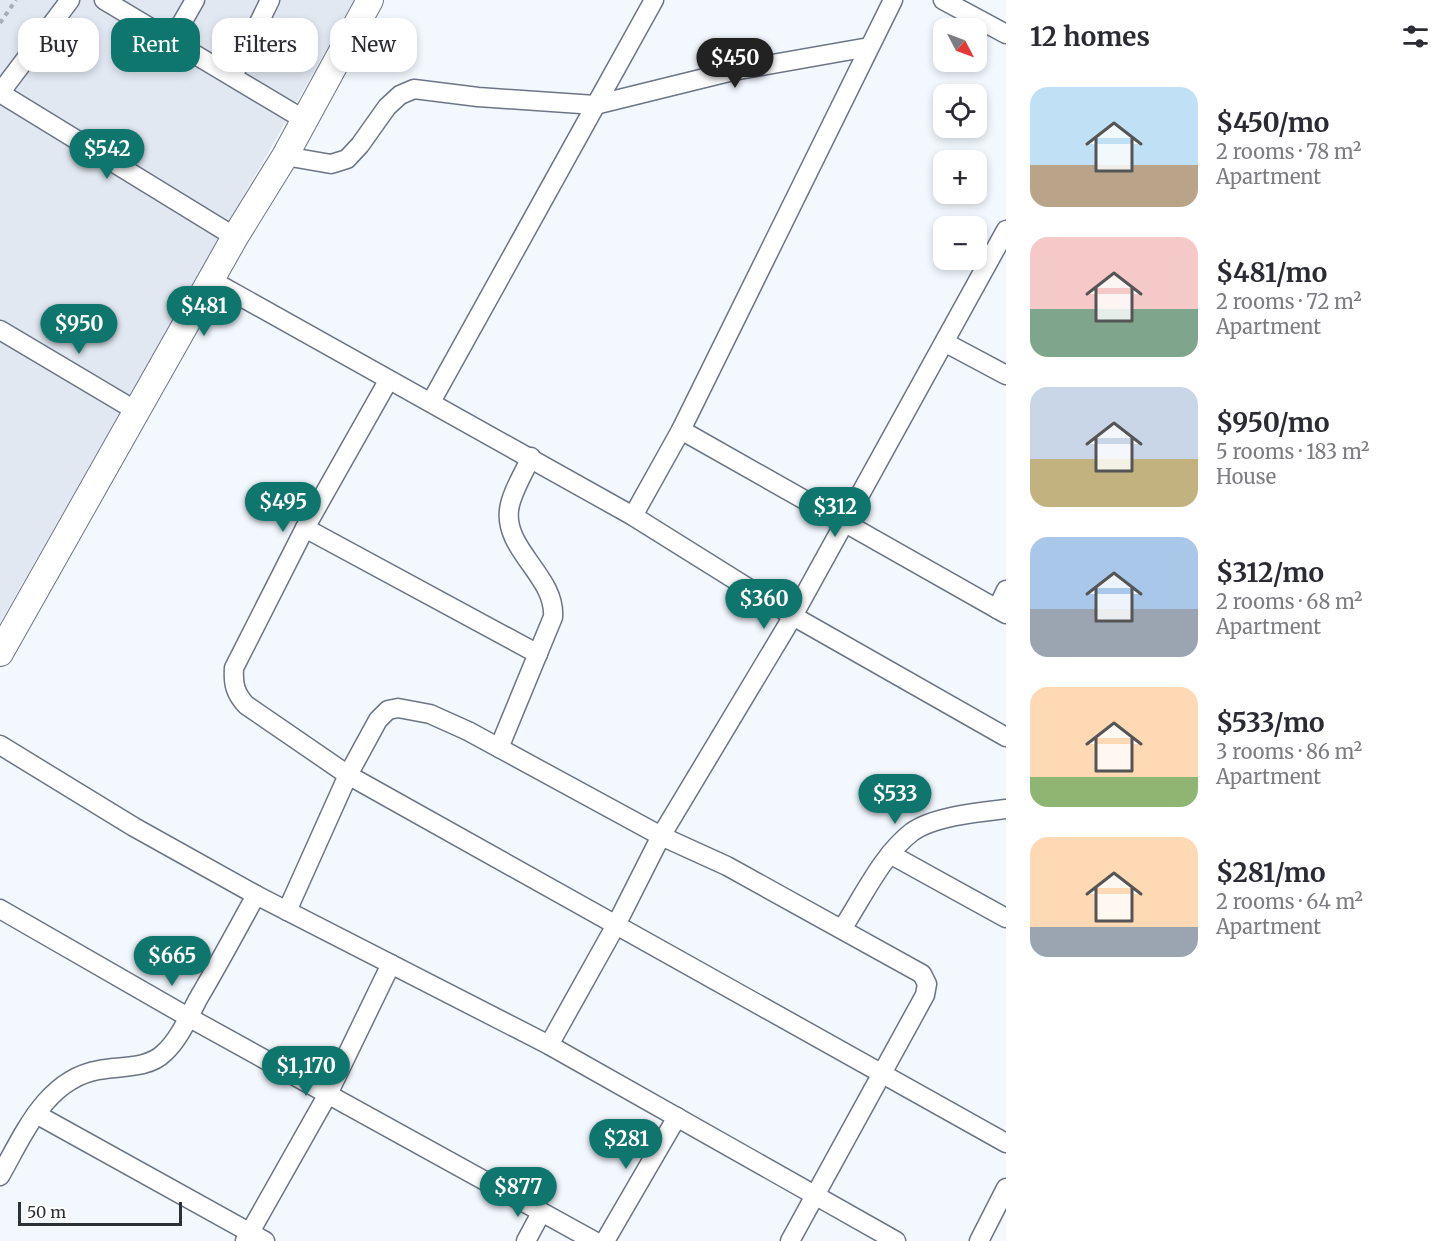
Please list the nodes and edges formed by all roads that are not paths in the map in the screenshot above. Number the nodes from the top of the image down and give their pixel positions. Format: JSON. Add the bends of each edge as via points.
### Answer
{"nodes":[{"id":1,"x":70,"y":0,"type":"edge"},
{"id":2,"x":104,"y":0,"type":"edge"},
{"id":3,"x":195,"y":0,"type":"edge"},
{"id":4,"x":270,"y":0,"type":"edge"},
{"id":5,"x":370,"y":0,"type":"edge"},
{"id":6,"x":654,"y":0,"type":"edge"},
{"id":7,"x":892,"y":0,"type":"edge"},
{"id":8,"x":943,"y":0,"type":"edge"},
{"id":9,"x":135,"y":18,"type":"edge"},
{"id":10,"x":185,"y":18,"type":"edge"},
{"id":11,"x":1006,"y":34,"type":"edge"},
{"id":12,"x":869,"y":47,"type":"junction"},
{"id":13,"x":200,"y":57,"type":"edge"},
{"id":14,"x":233,"y":76,"type":"junction"},
{"id":15,"x":0,"y":93,"type":"edge"},
{"id":16,"x":595,"y":105,"type":"junction"},
{"id":17,"x":303,"y":120,"type":"junction"},
{"id":18,"x":285,"y":156,"type":"junction"},
{"id":19,"x":1006,"y":230,"type":"edge"},
{"id":20,"x":235,"y":237,"type":"junction"},
{"id":21,"x":211,"y":280,"type":"junction"},
{"id":22,"x":0,"y":330,"type":"edge"},
{"id":23,"x":946,"y":343,"type":"junction"},
{"id":24,"x":1006,"y":375,"type":"edge"},
{"id":25,"x":388,"y":381,"type":"junction"},
{"id":26,"x":431,"y":402,"type":"junction"},
{"id":27,"x":138,"y":412,"type":"junction"},
{"id":28,"x":681,"y":430,"type":"junction"},
{"id":29,"x":531,"y":457,"type":"junction"},
{"id":30,"x":633,"y":516,"type":"junction"},
{"id":31,"x":846,"y":523,"type":"junction"},
{"id":32,"x":305,"y":528,"type":"junction"},
{"id":33,"x":1006,"y":590,"type":"edge"},
{"id":34,"x":1001,"y":611,"type":"edge"},
{"id":35,"x":793,"y":616,"type":"junction"},
{"id":36,"x":0,"y":653,"type":"edge"},
{"id":37,"x":538,"y":654,"type":"junction"},
{"id":38,"x":1006,"y":737,"type":"edge"},
{"id":39,"x":0,"y":745,"type":"edge"},
{"id":40,"x":499,"y":748,"type":"junction"},
{"id":41,"x":348,"y":775,"type":"junction"},
{"id":42,"x":1006,"y":809,"type":"edge"},
{"id":43,"x":662,"y":836,"type":"junction"},
{"id":44,"x":891,"y":854,"type":"junction"},
{"id":45,"x":256,"y":895,"type":"junction"},
{"id":46,"x":0,"y":909,"type":"edge"},
{"id":47,"x":287,"y":911,"type":"junction"},
{"id":48,"x":1006,"y":918,"type":"edge"},
{"id":49,"x":616,"y":926,"type":"junction"},
{"id":50,"x":842,"y":929,"type":"junction"},
{"id":51,"x":391,"y":964,"type":"junction"},
{"id":52,"x":188,"y":1017,"type":"junction"},
{"id":53,"x":549,"y":1045,"type":"junction"},
{"id":54,"x":882,"y":1075,"type":"junction"},
{"id":55,"x":328,"y":1095,"type":"junction"},
{"id":56,"x":36,"y":1114,"type":"junction"},
{"id":57,"x":677,"y":1117,"type":"junction"},
{"id":58,"x":1006,"y":1143,"type":"edge"},
{"id":59,"x":0,"y":1176,"type":"edge"},
{"id":60,"x":1006,"y":1188,"type":"edge"},
{"id":61,"x":816,"y":1196,"type":"junction"},
{"id":62,"x":541,"y":1214,"type":"junction"},
{"id":63,"x":253,"y":1238,"type":"edge"},
{"id":64,"x":526,"y":1241,"type":"edge"},
{"id":65,"x":594,"y":1241,"type":"edge"},
{"id":66,"x":605,"y":1241,"type":"edge"},
{"id":67,"x":790,"y":1241,"type":"edge"},
{"id":68,"x":896,"y":1241,"type":"edge"},
{"id":69,"x":979,"y":1241,"type":"edge"}],
"edges":[{"from":1,"to":15,"type":"street"},
{"from":2,"to":9,"type":"street"},
{"from":3,"to":10,"type":"street"},
{"from":4,"to":14,"type":"street"},
{"from":5,"to":17,"type":"main road"},
{"from":6,"to":16,"type":"street"},
{"from":7,"to":12,"type":"street"},
{"from":8,"to":11,"type":"street"},
{"from":12,"to":16,"type":"street","via":[[733,71]]},
{"from":12,"to":28,"type":"street"},
{"from":13,"to":14,"type":"street"},
{"from":14,"to":17,"type":"street"},
{"from":15,"to":20,"type":"street"},
{"from":16,"to":18,"type":"street","via":[[414,89],[387,107],[347,159],[331,165]]},
{"from":16,"to":26,"type":"street"},
{"from":17,"to":18,"type":"main road"},
{"from":18,"to":20,"type":"main road"},
{"from":19,"to":23,"type":"street"},
{"from":20,"to":21,"type":"main road"},
{"from":21,"to":25,"type":"street"},
{"from":21,"to":27,"type":"main road"},
{"from":22,"to":27,"type":"street"},
{"from":23,"to":24,"type":"street"},
{"from":23,"to":31,"type":"street"},
{"from":25,"to":26,"type":"street"},
{"from":25,"to":32,"type":"street"},
{"from":26,"to":29,"type":"street"},
{"from":27,"to":36,"type":"main road"},
{"from":28,"to":30,"type":"street"},
{"from":28,"to":31,"type":"street"},
{"from":29,"to":30,"type":"street"},
{"from":29,"to":37,"type":"street","via":[[509,508],[509,524],[554,606]]},
{"from":30,"to":35,"type":"street"},
{"from":31,"to":34,"type":"street"},
{"from":31,"to":35,"type":"street"},
{"from":32,"to":37,"type":"street"},
{"from":32,"to":41,"type":"street","via":[[234,668],[233,683],[246,705]]},
{"from":33,"to":34,"type":"street"},
{"from":35,"to":38,"type":"street"},
{"from":35,"to":43,"type":"street"},
{"from":37,"to":40,"type":"street"},
{"from":39,"to":45,"type":"street","via":[[134,827]]},
{"from":40,"to":41,"type":"street","via":[[430,714],[398,708],[388,710],[378,720]]},
{"from":40,"to":43,"type":"street"},
{"from":41,"to":47,"type":"street"},
{"from":41,"to":49,"type":"street"},
{"from":42,"to":44,"type":"street","via":[[944,820],[914,831]]},
{"from":43,"to":49,"type":"street"},
{"from":43,"to":50,"type":"street"},
{"from":44,"to":48,"type":"street"},
{"from":44,"to":50,"type":"street"},
{"from":45,"to":47,"type":"street"},
{"from":45,"to":52,"type":"street"},
{"from":46,"to":52,"type":"street"},
{"from":47,"to":51,"type":"street"},
{"from":49,"to":53,"type":"street"},
{"from":49,"to":54,"type":"street"},
{"from":50,"to":54,"type":"street","via":[[922,974],[927,984],[925,995]]},
{"from":51,"to":53,"type":"street"},
{"from":51,"to":55,"type":"street"},
{"from":52,"to":55,"type":"street"},
{"from":52,"to":56,"type":"street","via":[[164,1053],[146,1064],[97,1070],[73,1078]]},
{"from":53,"to":57,"type":"street"},
{"from":54,"to":58,"type":"street"},
{"from":54,"to":61,"type":"street"},
{"from":55,"to":62,"type":"street"},
{"from":55,"to":63,"type":"street"},
{"from":56,"to":59,"type":"street"},
{"from":56,"to":63,"type":"street"},
{"from":57,"to":61,"type":"street"},
{"from":57,"to":66,"type":"street"},
{"from":60,"to":69,"type":"street"},
{"from":61,"to":67,"type":"street"},
{"from":61,"to":68,"type":"street"},
{"from":62,"to":64,"type":"street"},
{"from":62,"to":65,"type":"street"}]}
